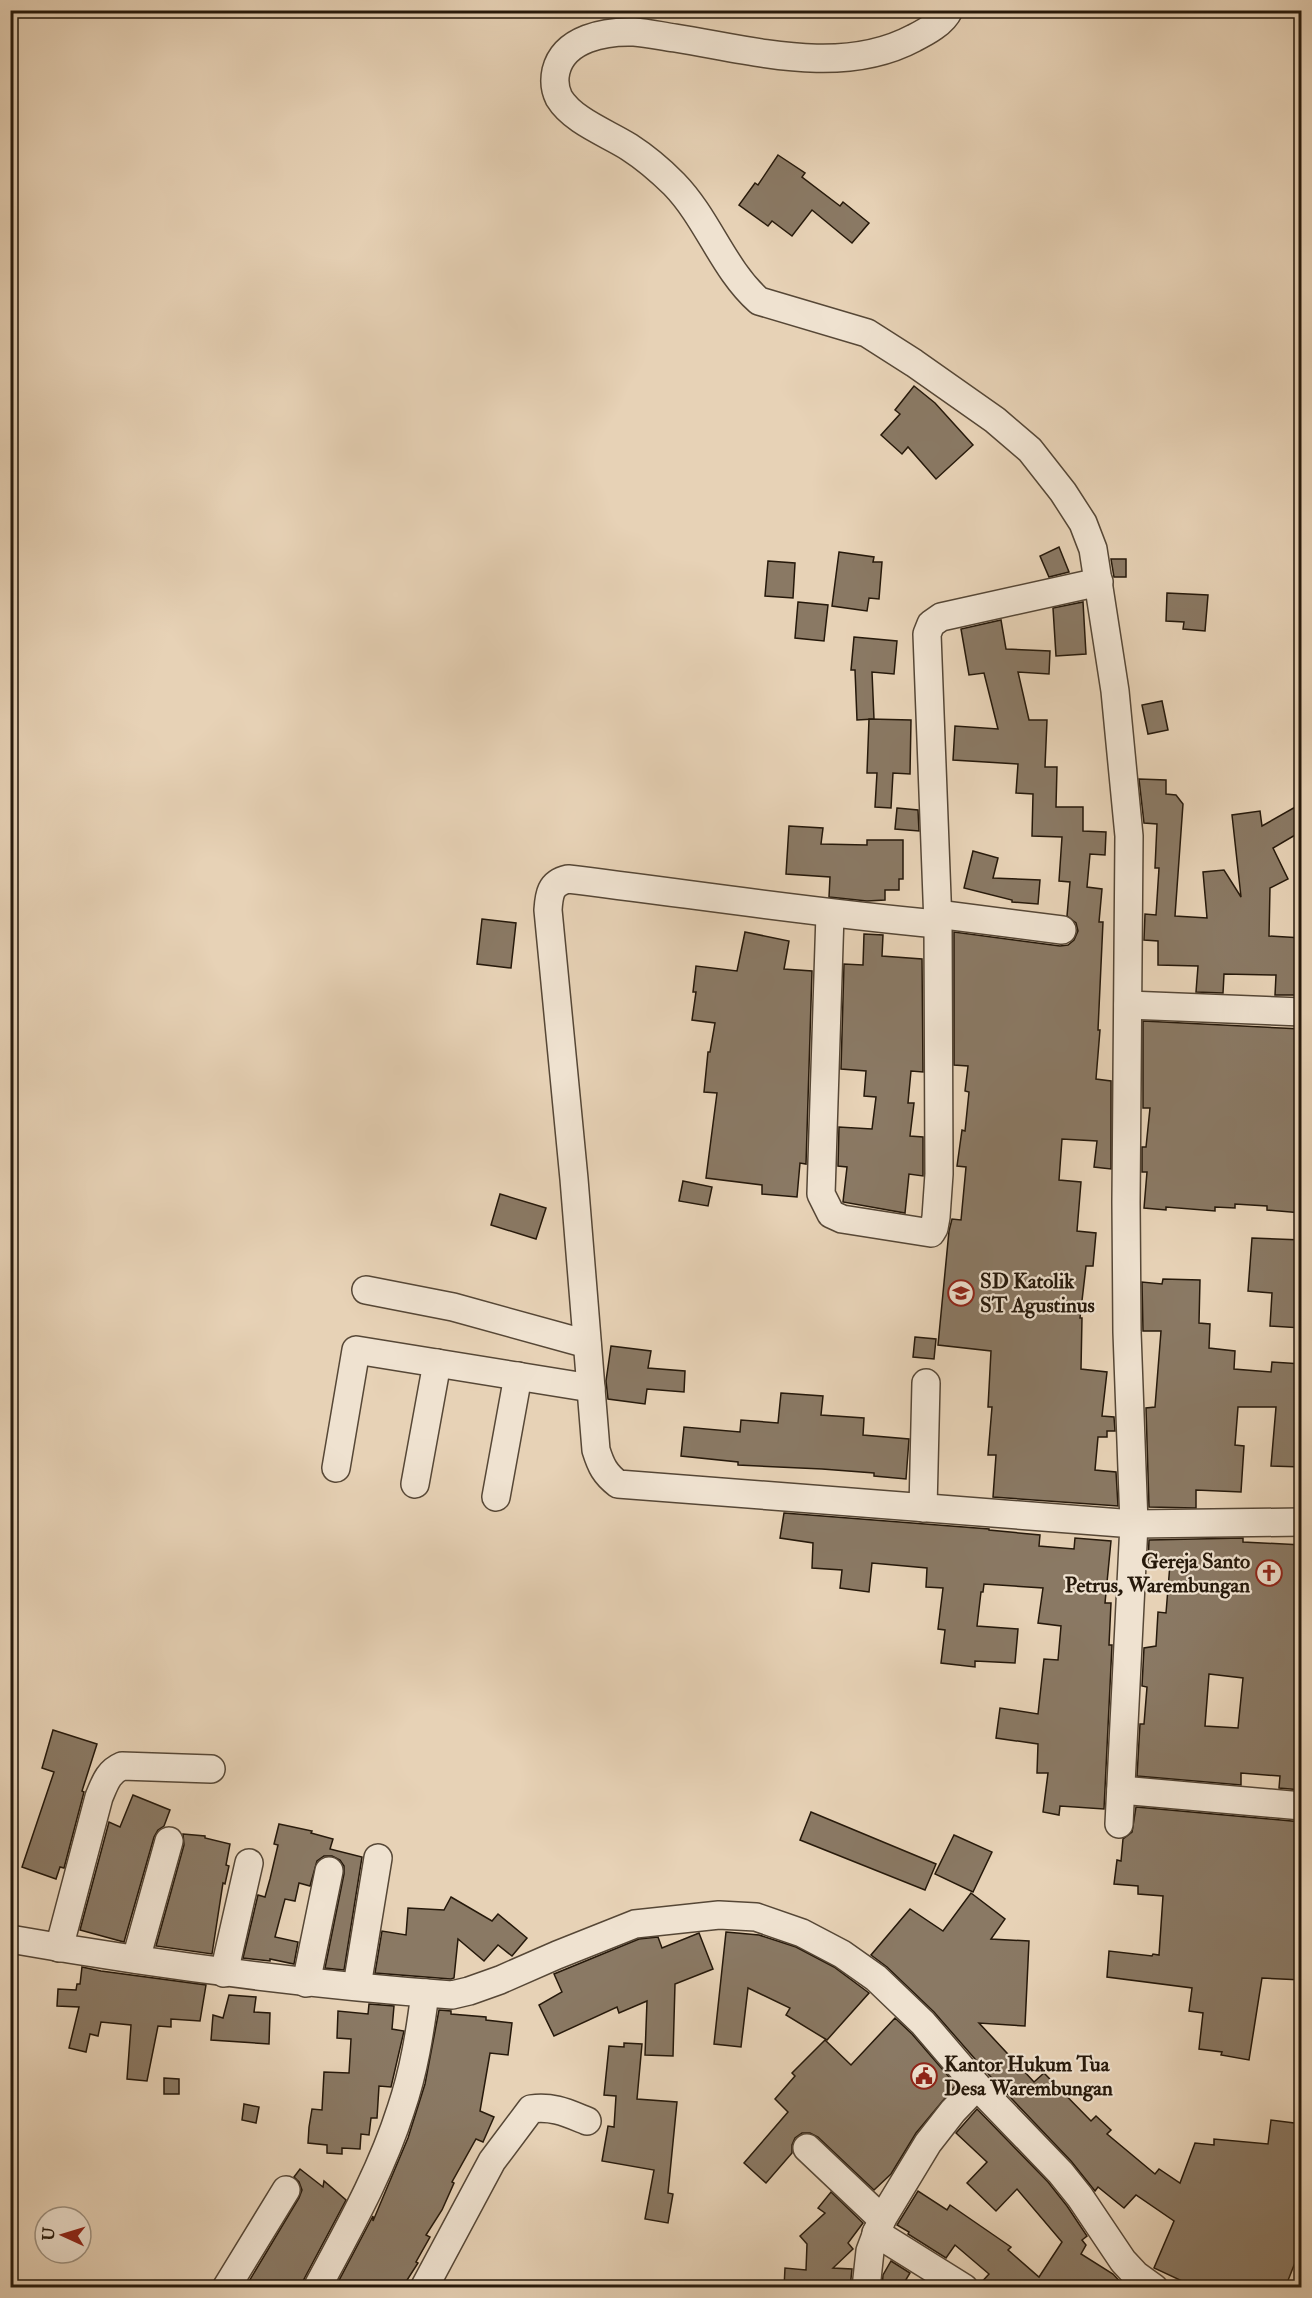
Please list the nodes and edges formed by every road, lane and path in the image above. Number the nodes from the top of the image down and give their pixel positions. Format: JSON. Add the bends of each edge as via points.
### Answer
{"nodes":[{"id":1,"x":949,"y":10,"type":"edge"},
{"id":2,"x":1099,"y":582,"type":"junction"},
{"id":3,"x":830,"y":914,"type":"junction"},
{"id":4,"x":937,"y":919,"type":"junction"},
{"id":5,"x":1062,"y":930,"type":"dead end"},
{"id":6,"x":1128,"y":1005,"type":"junction"},
{"id":7,"x":1302,"y":1012,"type":"edge"},
{"id":8,"x":366,"y":1290,"type":"dead end"},
{"id":9,"x":588,"y":1344,"type":"junction"},
{"id":10,"x":437,"y":1363,"type":"junction"},
{"id":11,"x":518,"y":1376,"type":"junction"},
{"id":12,"x":926,"y":1383,"type":"dead end"},
{"id":13,"x":591,"y":1388,"type":"junction"},
{"id":14,"x":336,"y":1468,"type":"dead end"},
{"id":15,"x":415,"y":1484,"type":"dead end"},
{"id":16,"x":496,"y":1497,"type":"dead end"},
{"id":17,"x":922,"y":1508,"type":"junction"},
{"id":18,"x":1302,"y":1522,"type":"edge"},
{"id":19,"x":1134,"y":1524,"type":"junction"},
{"id":20,"x":211,"y":1768,"type":"dead end"},
{"id":21,"x":1121,"y":1791,"type":"junction"},
{"id":22,"x":1302,"y":1806,"type":"edge"},
{"id":23,"x":1119,"y":1824,"type":"dead end"},
{"id":24,"x":169,"y":1841,"type":"dead end"},
{"id":25,"x":378,"y":1858,"type":"dead end"},
{"id":26,"x":249,"y":1863,"type":"dead end"},
{"id":27,"x":329,"y":1871,"type":"dead end"},
{"id":28,"x":10,"y":1939,"type":"edge"},
{"id":29,"x":59,"y":1948,"type":"junction"},
{"id":30,"x":136,"y":1959,"type":"junction"},
{"id":31,"x":224,"y":1973,"type":"junction"},
{"id":32,"x":306,"y":1983,"type":"junction"},
{"id":33,"x":357,"y":1986,"type":"junction"},
{"id":34,"x":425,"y":1993,"type":"junction"},
{"id":35,"x":977,"y":2086,"type":"junction"},
{"id":36,"x":587,"y":2121,"type":"dead end"},
{"id":37,"x":807,"y":2148,"type":"dead end"},
{"id":38,"x":286,"y":2190,"type":"dead end"},
{"id":39,"x":879,"y":2226,"type":"junction"},
{"id":40,"x":226,"y":2288,"type":"edge"},
{"id":41,"x":317,"y":2288,"type":"edge"},
{"id":42,"x":424,"y":2288,"type":"edge"},
{"id":43,"x":866,"y":2288,"type":"edge"},
{"id":44,"x":964,"y":2288,"type":"edge"},
{"id":45,"x":1154,"y":2288,"type":"edge"}],
"edges":[{"from":1,"to":2,"type":"street","via":[[927,31],[896,48],[843,58],[798,57],[636,32],[603,34],[568,51],[560,59],[554,81],[559,97],[572,113],[652,164],[677,187],[701,217],[745,288],[759,301],[867,333],[995,420],[1030,450],[1083,523]]},
{"from":2,"to":4,"type":"street","via":[[941,617],[931,624],[927,641]]},
{"from":2,"to":6,"type":"street","via":[[1129,836]]},
{"from":3,"to":4,"type":"street"},
{"from":3,"to":4,"type":"street","via":[[821,1194],[831,1214],[842,1219],[927,1233],[934,1228],[939,1174]]},
{"from":3,"to":9,"type":"street","via":[[568,879],[558,881],[550,892],[548,910]]},
{"from":4,"to":5,"type":"street"},
{"from":6,"to":7,"type":"street"},
{"from":6,"to":19,"type":"street","via":[[1126,1296]]},
{"from":8,"to":9,"type":"street","via":[[453,1307]]},
{"from":9,"to":13,"type":"street"},
{"from":10,"to":11,"type":"street"},
{"from":10,"to":14,"type":"street","via":[[356,1350]]},
{"from":10,"to":15,"type":"street"},
{"from":11,"to":13,"type":"street"},
{"from":11,"to":16,"type":"street"},
{"from":12,"to":17,"type":"street"},
{"from":13,"to":17,"type":"street","via":[[596,1450],[601,1467],[618,1484]]},
{"from":17,"to":19,"type":"street"},
{"from":18,"to":19,"type":"street"},
{"from":19,"to":21,"type":"street"},
{"from":20,"to":29,"type":"street","via":[[122,1766],[108,1776]]},
{"from":21,"to":22,"type":"street"},
{"from":21,"to":23,"type":"street"},
{"from":24,"to":30,"type":"street"},
{"from":25,"to":33,"type":"street"},
{"from":26,"to":31,"type":"street"},
{"from":27,"to":32,"type":"street"},
{"from":28,"to":29,"type":"street"},
{"from":29,"to":30,"type":"street"},
{"from":30,"to":31,"type":"street"},
{"from":31,"to":32,"type":"street"},
{"from":32,"to":33,"type":"street"},
{"from":33,"to":34,"type":"street"},
{"from":34,"to":35,"type":"street","via":[[452,1995],[469,1991],[635,1924],[718,1915],[756,1917],[802,1933],[876,1978],[923,2023]]},
{"from":34,"to":41,"type":"street","via":[[418,2044],[401,2111],[373,2180]]},
{"from":35,"to":39,"type":"street","via":[[928,2143]]},
{"from":35,"to":45,"type":"street","via":[[1060,2172],[1123,2260]]},
{"from":36,"to":42,"type":"street","via":[[560,2109],[531,2109],[492,2161]]},
{"from":37,"to":39,"type":"street"},
{"from":38,"to":40,"type":"street"},
{"from":39,"to":43,"type":"street","via":[[870,2251]]},
{"from":39,"to":44,"type":"street"}]}
